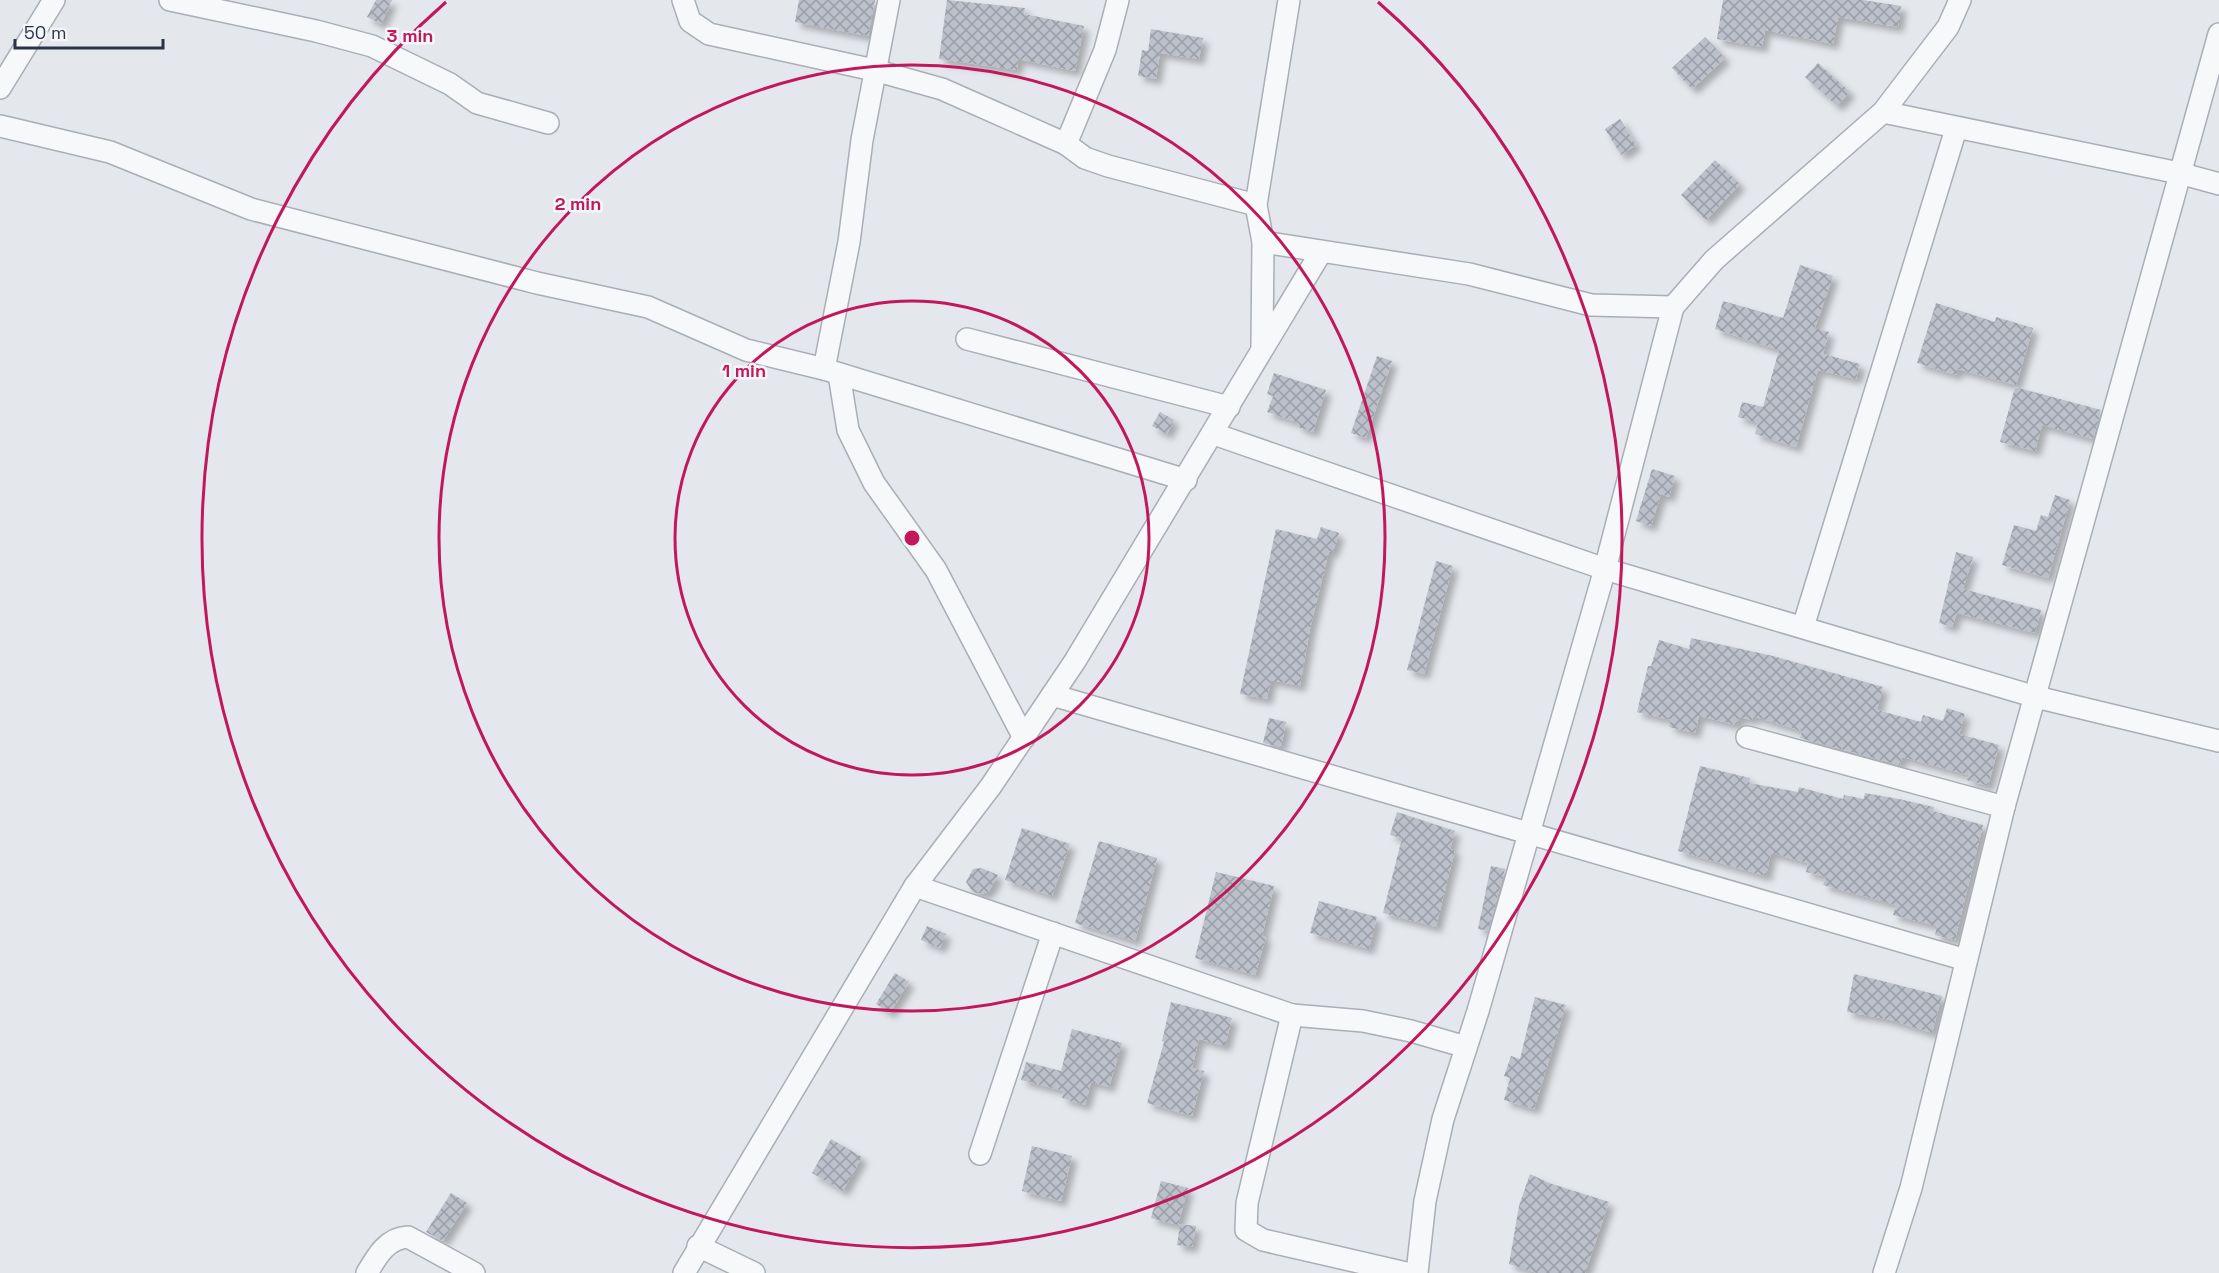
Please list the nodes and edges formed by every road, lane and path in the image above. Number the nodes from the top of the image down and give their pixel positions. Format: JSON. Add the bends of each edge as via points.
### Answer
{"nodes":[{"id":1,"x":54,"y":0,"type":"edge"},
{"id":2,"x":170,"y":0,"type":"edge"},
{"id":3,"x":683,"y":0,"type":"edge"},
{"id":4,"x":889,"y":0,"type":"edge"},
{"id":5,"x":1118,"y":0,"type":"edge"},
{"id":6,"x":1289,"y":0,"type":"edge"},
{"id":7,"x":1960,"y":0,"type":"edge"},
{"id":8,"x":2219,"y":34,"type":"edge"},
{"id":9,"x":874,"y":70,"type":"junction"},
{"id":10,"x":0,"y":88,"type":"edge"},
{"id":11,"x":1883,"y":112,"type":"junction"},
{"id":12,"x":548,"y":123,"type":"dead end"},
{"id":13,"x":0,"y":126,"type":"edge"},
{"id":14,"x":1956,"y":129,"type":"junction"},
{"id":15,"x":1066,"y":144,"type":"junction"},
{"id":16,"x":2179,"y":173,"type":"junction"},
{"id":17,"x":2219,"y":184,"type":"edge"},
{"id":18,"x":1256,"y":205,"type":"junction"},
{"id":19,"x":1263,"y":242,"type":"junction"},
{"id":20,"x":1321,"y":252,"type":"junction"},
{"id":21,"x":1673,"y":307,"type":"junction"},
{"id":22,"x":967,"y":339,"type":"dead end"},
{"id":23,"x":1262,"y":347,"type":"junction"},
{"id":24,"x":831,"y":371,"type":"junction"},
{"id":25,"x":1229,"y":407,"type":"junction"},
{"id":26,"x":1214,"y":434,"type":"junction"},
{"id":27,"x":1186,"y":480,"type":"junction"},
{"id":28,"x":1605,"y":569,"type":"junction"},
{"id":29,"x":1803,"y":627,"type":"junction"},
{"id":30,"x":1052,"y":695,"type":"junction"},
{"id":31,"x":2036,"y":698,"type":"junction"},
{"id":32,"x":1747,"y":737,"type":"dead end"},
{"id":33,"x":1024,"y":738,"type":"junction"},
{"id":34,"x":2219,"y":741,"type":"edge"},
{"id":35,"x":2004,"y":807,"type":"junction"},
{"id":36,"x":1528,"y":833,"type":"junction"},
{"id":37,"x":915,"y":886,"type":"junction"},
{"id":38,"x":1053,"y":933,"type":"junction"},
{"id":39,"x":1966,"y":960,"type":"junction"},
{"id":40,"x":1292,"y":1015,"type":"junction"},
{"id":41,"x":1466,"y":1047,"type":"junction"},
{"id":42,"x":980,"y":1154,"type":"dead end"},
{"id":43,"x":698,"y":1246,"type":"junction"},
{"id":44,"x":367,"y":1273,"type":"edge"},
{"id":45,"x":474,"y":1273,"type":"edge"},
{"id":46,"x":684,"y":1273,"type":"edge"},
{"id":47,"x":754,"y":1273,"type":"edge"},
{"id":48,"x":1406,"y":1273,"type":"edge"},
{"id":49,"x":1417,"y":1273,"type":"edge"},
{"id":50,"x":1884,"y":1273,"type":"edge"}],
"edges":[{"from":1,"to":10,"type":"street"},
{"from":2,"to":12,"type":"street","via":[[372,46],[450,84],[477,103]]},
{"from":3,"to":9,"type":"street","via":[[690,21],[709,34]]},
{"from":4,"to":9,"type":"street"},
{"from":5,"to":15,"type":"street","via":[[1105,50]]},
{"from":6,"to":18,"type":"street"},
{"from":7,"to":11,"type":"street","via":[[1948,27]]},
{"from":8,"to":16,"type":"street"},
{"from":9,"to":15,"type":"street","via":[[942,89]]},
{"from":9,"to":24,"type":"street"},
{"from":11,"to":14,"type":"street"},
{"from":11,"to":21,"type":"street","via":[[1714,260]]},
{"from":13,"to":24,"type":"street","via":[[110,152],[251,209],[537,283],[648,307],[746,350]]},
{"from":14,"to":16,"type":"street"},
{"from":14,"to":29,"type":"street"},
{"from":15,"to":18,"type":"street","via":[[1085,158],[1108,166]]},
{"from":16,"to":17,"type":"street"},
{"from":16,"to":31,"type":"street"},
{"from":18,"to":19,"type":"street"},
{"from":19,"to":20,"type":"street"},
{"from":19,"to":23,"type":"street"},
{"from":20,"to":21,"type":"street","via":[[1469,274],[1591,305]]},
{"from":20,"to":23,"type":"street"},
{"from":21,"to":28,"type":"street"},
{"from":22,"to":25,"type":"street"},
{"from":23,"to":25,"type":"street"},
{"from":24,"to":27,"type":"street"},
{"from":24,"to":33,"type":"street","via":[[849,430],[874,483],[936,570]]},
{"from":25,"to":26,"type":"street"},
{"from":26,"to":27,"type":"street"},
{"from":26,"to":28,"type":"street"},
{"from":27,"to":30,"type":"street"},
{"from":28,"to":29,"type":"street"},
{"from":28,"to":36,"type":"street"},
{"from":29,"to":31,"type":"street"},
{"from":30,"to":33,"type":"street"},
{"from":30,"to":36,"type":"street"},
{"from":31,"to":34,"type":"street"},
{"from":31,"to":35,"type":"street"},
{"from":32,"to":35,"type":"street"},
{"from":33,"to":37,"type":"street"},
{"from":35,"to":39,"type":"street"},
{"from":36,"to":39,"type":"street"},
{"from":36,"to":41,"type":"street"},
{"from":37,"to":38,"type":"street"},
{"from":37,"to":43,"type":"street"},
{"from":38,"to":40,"type":"street"},
{"from":38,"to":42,"type":"street"},
{"from":39,"to":50,"type":"street","via":[[1911,1188]]},
{"from":40,"to":41,"type":"street","via":[[1363,1021]]},
{"from":40,"to":48,"type":"street","via":[[1247,1203],[1246,1230],[1263,1240]]},
{"from":41,"to":49,"type":"street","via":[[1443,1119],[1425,1201]]},
{"from":43,"to":46,"type":"street"},
{"from":43,"to":47,"type":"street"},
{"from":44,"to":45,"type":"street","via":[[391,1241],[408,1237]]}]}
